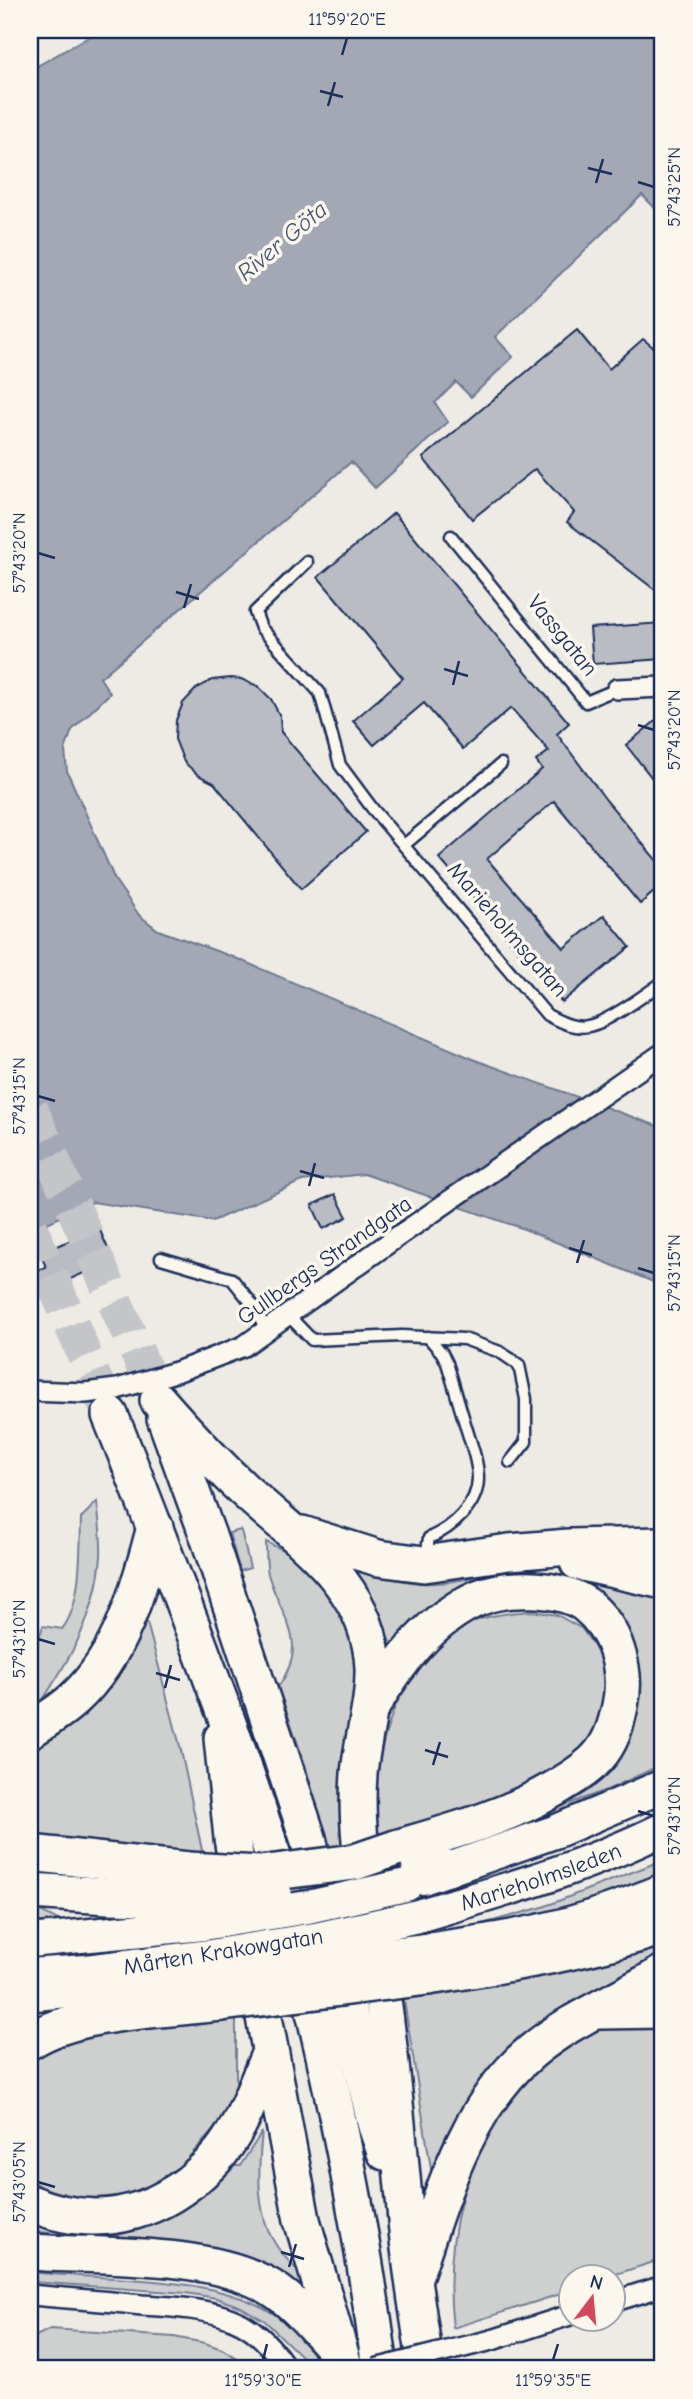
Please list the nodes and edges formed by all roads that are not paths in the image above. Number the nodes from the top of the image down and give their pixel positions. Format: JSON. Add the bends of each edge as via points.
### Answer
{"nodes":[{"id":1,"x":451,"y":536,"type":"dead end"},
{"id":2,"x":307,"y":562,"type":"dead end"},
{"id":3,"x":663,"y":687,"type":"edge"},
{"id":4,"x":617,"y":689,"type":"joint"},
{"id":5,"x":501,"y":764,"type":"dead end"},
{"id":6,"x":404,"y":845,"type":"junction"},
{"id":7,"x":663,"y":982,"type":"edge"},
{"id":8,"x":663,"y":1053,"type":"edge"},
{"id":9,"x":161,"y":1258,"type":"dead end"},
{"id":10,"x":289,"y":1315,"type":"junction"},
{"id":11,"x":266,"y":1332,"type":"junction"},
{"id":12,"x":428,"y":1337,"type":"junction"},
{"id":13,"x":30,"y":1391,"type":"edge"},
{"id":14,"x":110,"y":1415,"type":"tunnel mouth"},
{"id":15,"x":510,"y":1462,"type":"dead end"},
{"id":16,"x":155,"y":1527,"type":"junction"},
{"id":17,"x":289,"y":1528,"type":"junction"},
{"id":18,"x":663,"y":1545,"type":"edge"},
{"id":19,"x":509,"y":1552,"type":"junction"},
{"id":20,"x":424,"y":1564,"type":"junction"},
{"id":21,"x":663,"y":1581,"type":"edge"},
{"id":22,"x":220,"y":1703,"type":"junction"},
{"id":23,"x":370,"y":1709,"type":"junction"},
{"id":24,"x":30,"y":1730,"type":"edge"},
{"id":25,"x":663,"y":1786,"type":"edge"},
{"id":26,"x":663,"y":1829,"type":"edge"},
{"id":27,"x":30,"y":1853,"type":"edge"},
{"id":28,"x":401,"y":1868,"type":"junction"},
{"id":29,"x":448,"y":1868,"type":"joint"},
{"id":30,"x":30,"y":1891,"type":"edge"},
{"id":31,"x":663,"y":1892,"type":"edge"},
{"id":32,"x":196,"y":1897,"type":"junction"},
{"id":33,"x":414,"y":1917,"type":"joint"},
{"id":34,"x":663,"y":1927,"type":"edge"},
{"id":35,"x":30,"y":1941,"type":"edge"},
{"id":36,"x":426,"y":1965,"type":"junction"},
{"id":37,"x":663,"y":1973,"type":"edge"},
{"id":38,"x":30,"y":1975,"type":"edge"},
{"id":39,"x":216,"y":1978,"type":"junction"},
{"id":40,"x":30,"y":1993,"type":"edge"},
{"id":41,"x":663,"y":2010,"type":"edge"},
{"id":42,"x":593,"y":2011,"type":"junction"},
{"id":43,"x":30,"y":2041,"type":"edge"},
{"id":44,"x":270,"y":2052,"type":"junction"},
{"id":45,"x":30,"y":2203,"type":"edge"},
{"id":46,"x":405,"y":2211,"type":"junction"},
{"id":47,"x":30,"y":2242,"type":"edge"},
{"id":48,"x":30,"y":2252,"type":"edge"},
{"id":49,"x":80,"y":2256,"type":"junction"},
{"id":50,"x":414,"y":2278,"type":"junction"},
{"id":51,"x":663,"y":2286,"type":"edge"},
{"id":52,"x":30,"y":2295,"type":"edge"},
{"id":53,"x":626,"y":2298,"type":"edge"},
{"id":54,"x":556,"y":2319,"type":"edge"},
{"id":55,"x":344,"y":2363,"type":"edge"},
{"id":56,"x":287,"y":2369,"type":"edge"},
{"id":57,"x":377,"y":2369,"type":"edge"},
{"id":58,"x":426,"y":2369,"type":"edge"}],
"edges":[{"from":1,"to":4,"type":"lane","name":"Vassgatan","via":[[586,702]]},
{"from":2,"to":6,"type":"lane","name":"Marieholmsgatan","via":[[255,612],[261,628],[320,693],[340,765]]},
{"from":3,"to":4,"type":"street","name":"Vassgatan"},
{"from":5,"to":6,"type":"lane"},
{"from":6,"to":7,"type":"lane","name":"Marieholmsgatan","via":[[547,1014],[563,1024],[588,1026]]},
{"from":8,"to":10,"type":"street","name":"Gullbergs Strandgata"},
{"from":9,"to":11,"type":"lane","via":[[232,1279],[257,1310]]},
{"from":10,"to":11,"type":"street","name":"Gullbergs Strandgata"},
{"from":10,"to":12,"type":"lane","via":[[312,1340]]},
{"from":11,"to":13,"type":"street","name":"Gullbergs Strandgata","via":[[244,1346],[179,1371],[117,1389]]},
{"from":12,"to":15,"type":"lane","via":[[464,1339],[500,1352],[519,1365],[526,1399],[526,1442]]},
{"from":12,"to":20,"type":"lane","via":[[447,1363],[478,1480],[473,1499],[460,1518],[445,1532],[429,1538]]},
{"from":14,"to":16,"type":"highway"},
{"from":16,"to":22,"type":"highway"},
{"from":16,"to":24,"type":"highway","via":[[130,1611],[104,1664],[74,1699]]},
{"from":17,"to":20,"type":"highway","via":[[378,1559]]},
{"from":17,"to":23,"type":"highway","via":[[332,1569],[359,1611],[372,1657]]},
{"from":17,"to":46,"type":"highway","via":[[204,1451],[158,1401],[208,1536],[308,1839],[376,2126]]},
{"from":18,"to":19,"type":"highway"},
{"from":19,"to":20,"type":"highway"},
{"from":19,"to":21,"type":"highway","via":[[571,1560]]},
{"from":22,"to":44,"type":"highway","via":[[232,1838]]},
{"from":22,"to":57,"type":"highway","via":[[269,1838],[322,2043],[362,2253]]},
{"from":23,"to":28,"type":"highway","via":[[410,1651],[445,1617],[480,1598],[516,1588],[555,1593],[584,1604],[604,1624],[619,1656],[622,1696],[618,1716],[610,1740],[596,1759],[523,1807],[481,1824]]},
{"from":23,"to":46,"type":"highway","via":[[359,1773],[361,1857],[386,2012]]},
{"from":25,"to":29,"type":"highway","name":"Marieholmsleden","via":[[557,1831]]},
{"from":26,"to":33,"type":"highway","name":"Marieholmsleden","via":[[519,1886]]},
{"from":27,"to":32,"type":"highway"},
{"from":28,"to":29,"type":"highway"},
{"from":28,"to":32,"type":"highway","bridge":true,"via":[[274,1894]]},
{"from":30,"to":32,"type":"highway"},
{"from":31,"to":36,"type":"highway","via":[[619,1910]]},
{"from":32,"to":35,"type":"highway","name":"Mårten Krakowgatan"},
{"from":33,"to":39,"type":"highway","name":"Mårten Krakowgatan","bridge":true,"via":[[315,1939]]},
{"from":34,"to":36,"type":"highway","via":[[563,1954]]},
{"from":36,"to":39,"type":"highway","bridge":true},
{"from":37,"to":42,"type":"highway"},
{"from":38,"to":39,"type":"highway","name":"Mårten Krakowgatan","via":[[86,1971]]},
{"from":39,"to":40,"type":"highway"},
{"from":39,"to":43,"type":"highway","via":[[44,2031]]},
{"from":41,"to":42,"type":"highway"},
{"from":42,"to":50,"type":"highway","via":[[531,2052],[482,2111],[456,2161]]},
{"from":44,"to":45,"type":"highway","via":[[224,2149],[178,2191],[148,2207],[114,2217],[78,2217]]},
{"from":44,"to":55,"type":"highway","via":[[302,2220]]},
{"from":46,"to":50,"type":"highway"},
{"from":47,"to":49,"type":"highway"},
{"from":48,"to":49,"type":"highway"},
{"from":49,"to":55,"type":"highway","via":[[198,2263],[262,2282],[289,2300]]},
{"from":50,"to":58,"type":"highway"},
{"from":51,"to":53,"type":"street"},
{"from":52,"to":56,"type":"street","via":[[171,2307],[233,2319],[269,2345]]},
{"from":54,"to":57,"type":"street","bridge":true}]}
